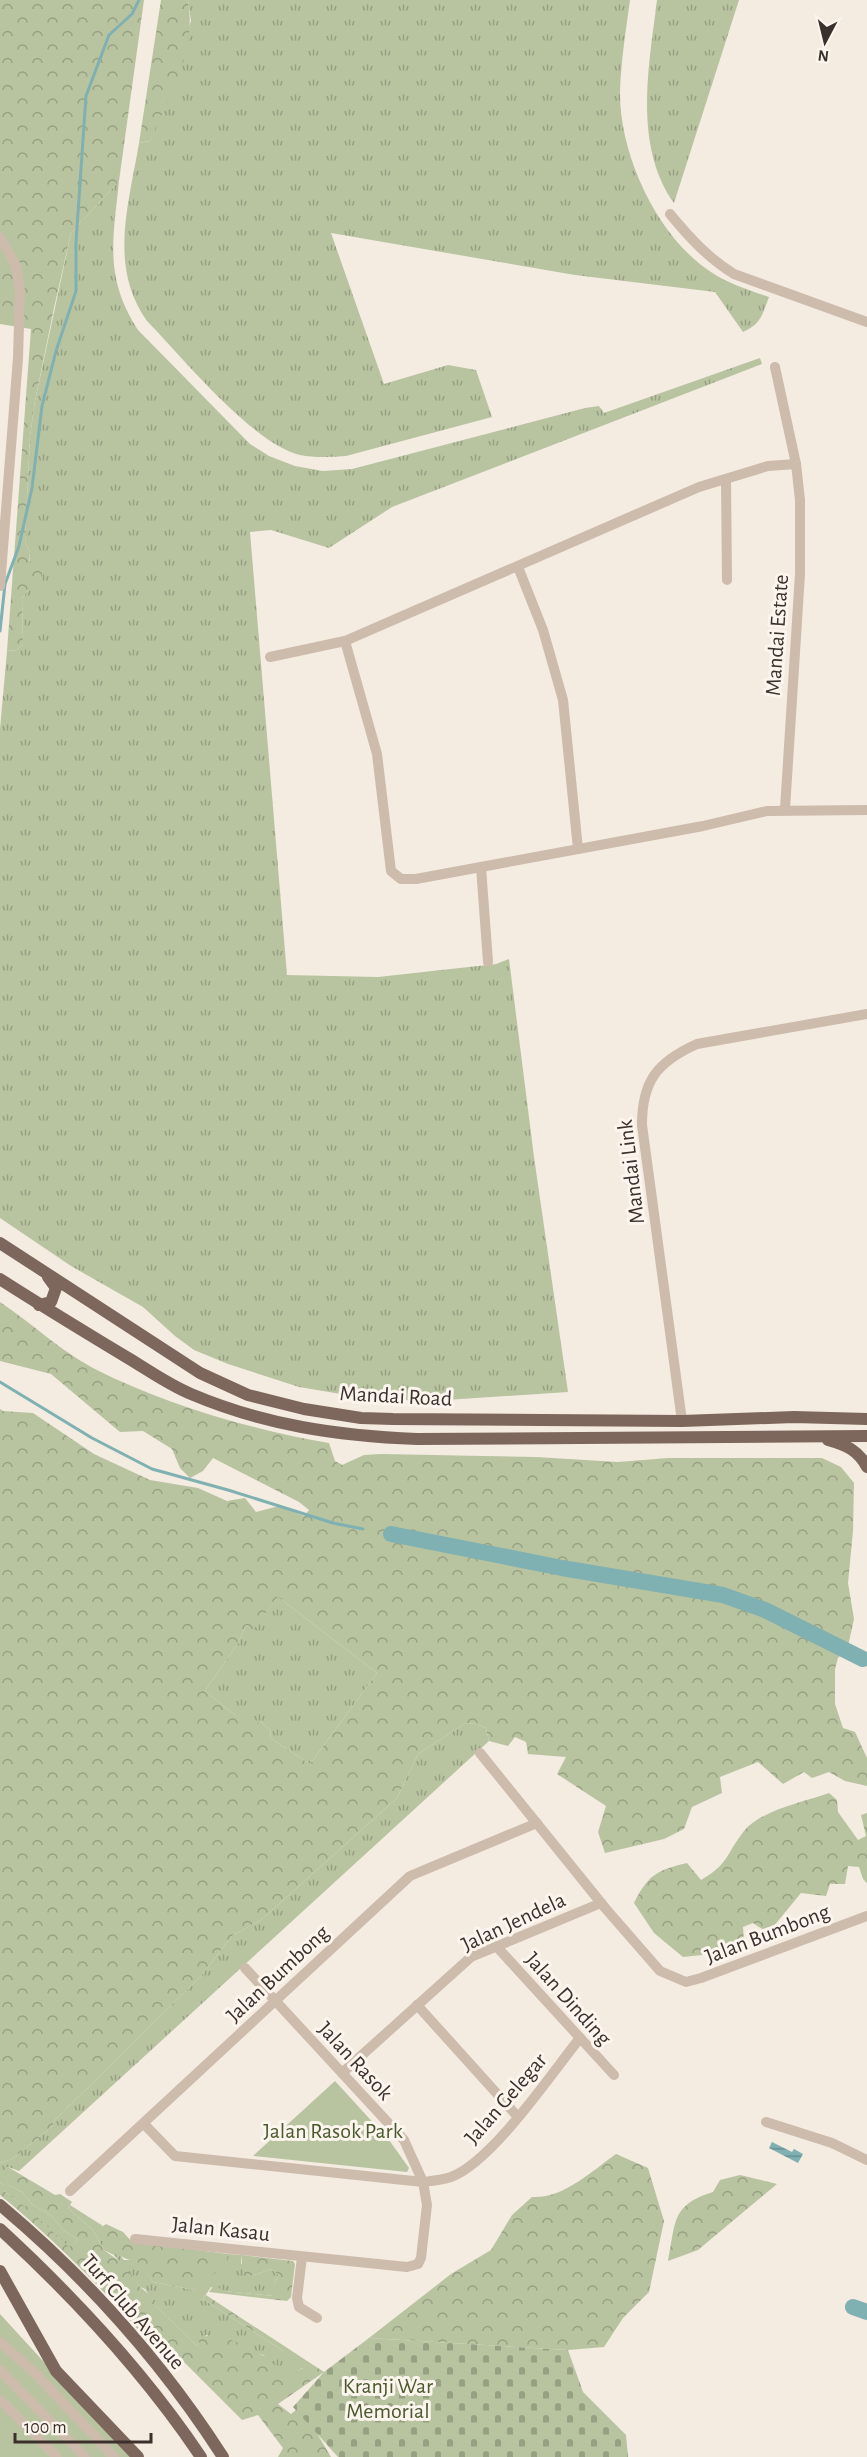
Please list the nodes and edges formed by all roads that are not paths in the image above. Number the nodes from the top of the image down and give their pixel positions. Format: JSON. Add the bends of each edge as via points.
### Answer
{"nodes":[{"id":1,"x":670,"y":214,"type":"dead end"},
{"id":2,"x":0,"y":237,"type":"edge"},
{"id":3,"x":867,"y":322,"type":"edge"},
{"id":4,"x":775,"y":366,"type":"dead end"},
{"id":5,"x":796,"y":464,"type":"junction"},
{"id":6,"x":726,"y":479,"type":"junction"},
{"id":7,"x":518,"y":567,"type":"junction"},
{"id":8,"x":728,"y":580,"type":"dead end"},
{"id":9,"x":0,"y":586,"type":"edge"},
{"id":10,"x":345,"y":641,"type":"junction"},
{"id":11,"x":270,"y":657,"type":"dead end"},
{"id":12,"x":784,"y":809,"type":"junction"},
{"id":13,"x":867,"y":810,"type":"edge"},
{"id":14,"x":578,"y":849,"type":"junction"},
{"id":15,"x":481,"y":867,"type":"junction"},
{"id":16,"x":488,"y":962,"type":"dead end"},
{"id":17,"x":867,"y":1014,"type":"edge"},
{"id":18,"x":0,"y":1243,"type":"edge"},
{"id":19,"x":46,"y":1273,"type":"junction"},
{"id":20,"x":0,"y":1279,"type":"edge"},
{"id":21,"x":39,"y":1305,"type":"junction"},
{"id":22,"x":867,"y":1413,"type":"edge"},
{"id":23,"x":835,"y":1418,"type":"junction"},
{"id":24,"x":867,"y":1419,"type":"edge"},
{"id":25,"x":494,"y":1420,"type":"junction"},
{"id":26,"x":682,"y":1420,"type":"junction"},
{"id":27,"x":815,"y":1436,"type":"junction"},
{"id":28,"x":867,"y":1436,"type":"edge"},
{"id":29,"x":511,"y":1438,"type":"junction"},
{"id":30,"x":867,"y":1467,"type":"edge"},
{"id":31,"x":480,"y":1753,"type":"dead end"},
{"id":32,"x":537,"y":1823,"type":"junction"},
{"id":33,"x":602,"y":1903,"type":"junction"},
{"id":34,"x":867,"y":1916,"type":"edge"},
{"id":35,"x":496,"y":1947,"type":"junction"},
{"id":36,"x":245,"y":1968,"type":"dead end"},
{"id":37,"x":275,"y":2001,"type":"junction"},
{"id":38,"x":417,"y":2005,"type":"junction"},
{"id":39,"x":580,"y":2038,"type":"junction"},
{"id":40,"x":342,"y":2073,"type":"junction"},
{"id":41,"x":614,"y":2075,"type":"dead end"},
{"id":42,"x":518,"y":2117,"type":"junction"},
{"id":43,"x":766,"y":2122,"type":"dead end"},
{"id":44,"x":144,"y":2124,"type":"junction"},
{"id":45,"x":867,"y":2160,"type":"edge"},
{"id":46,"x":423,"y":2182,"type":"junction"},
{"id":47,"x":70,"y":2191,"type":"dead end"},
{"id":48,"x":0,"y":2205,"type":"edge"},
{"id":49,"x":0,"y":2229,"type":"edge"},
{"id":50,"x":135,"y":2239,"type":"dead end"},
{"id":51,"x":302,"y":2257,"type":"junction"},
{"id":52,"x":421,"y":2258,"type":"joint"},
{"id":53,"x":0,"y":2271,"type":"edge"},
{"id":54,"x":317,"y":2318,"type":"dead end"},
{"id":55,"x":0,"y":2342,"type":"edge"},
{"id":56,"x":0,"y":2370,"type":"edge"},
{"id":57,"x":0,"y":2400,"type":"edge"},
{"id":58,"x":57,"y":2457,"type":"edge"},
{"id":59,"x":85,"y":2457,"type":"edge"},
{"id":60,"x":114,"y":2457,"type":"edge"},
{"id":61,"x":138,"y":2457,"type":"edge"},
{"id":62,"x":201,"y":2457,"type":"edge"},
{"id":63,"x":223,"y":2457,"type":"edge"}],
"edges":[{"from":1,"to":3,"type":"street","via":[[696,245],[734,274]]},
{"from":2,"to":9,"type":"street","via":[[16,266],[20,291]]},
{"from":4,"to":5,"type":"street","name":"Mandai Estate"},
{"from":5,"to":6,"type":"street","via":[[768,466]]},
{"from":5,"to":12,"type":"street","name":"Mandai Estate","via":[[800,574]]},
{"from":6,"to":7,"type":"street","via":[[675,497]]},
{"from":6,"to":8,"type":"street"},
{"from":7,"to":10,"type":"street"},
{"from":7,"to":14,"type":"street","via":[[543,630],[563,700]]},
{"from":10,"to":11,"type":"street"},
{"from":10,"to":15,"type":"street","via":[[377,754],[392,871],[398,878],[410,879]]},
{"from":12,"to":13,"type":"street"},
{"from":12,"to":14,"type":"street"},
{"from":14,"to":15,"type":"street"},
{"from":15,"to":16,"type":"street"},
{"from":17,"to":26,"type":"street","name":"Mandai Link","via":[[697,1044],[660,1066],[646,1093],[642,1125]]},
{"from":18,"to":19,"type":"main road","name":"Mandai Road"},
{"from":19,"to":21,"type":"main road","via":[[56,1288],[51,1302]]},
{"from":19,"to":25,"type":"main road","name":"Mandai Road","via":[[200,1374],[248,1395],[361,1418]]},
{"from":20,"to":21,"type":"main road","name":"Mandai Road"},
{"from":21,"to":29,"type":"main road","name":"Mandai Road","via":[[188,1393],[244,1414],[302,1429],[379,1438]]},
{"from":22,"to":23,"type":"main road"},
{"from":23,"to":24,"type":"main road"},
{"from":23,"to":26,"type":"main road","name":"Mandai Road"},
{"from":25,"to":26,"type":"main road","name":"Mandai Road"},
{"from":25,"to":29,"type":"main road","via":[[495,1430]]},
{"from":27,"to":28,"type":"main road","name":"Mandai Road"},
{"from":27,"to":29,"type":"main road","name":"Mandai Road"},
{"from":27,"to":30,"type":"main road","via":[[852,1449]]},
{"from":31,"to":32,"type":"street","name":"Jalan Bumbong"},
{"from":32,"to":33,"type":"street","name":"Jalan Bumbong"},
{"from":32,"to":37,"type":"street","name":"Jalan Bumbong","via":[[410,1876]]},
{"from":33,"to":34,"type":"street","name":"Jalan Bumbong","via":[[660,1971],[686,1982]]},
{"from":33,"to":35,"type":"street","name":"Jalan Jendela"},
{"from":35,"to":38,"type":"street","name":"Jalan Jendela","via":[[471,1957]]},
{"from":35,"to":39,"type":"street","name":"Jalan Dinding"},
{"from":36,"to":37,"type":"street","name":"Jalan Rasok"},
{"from":37,"to":40,"type":"street","name":"Jalan Rasok"},
{"from":37,"to":44,"type":"street","name":"Jalan Bumbong"},
{"from":38,"to":40,"type":"street","name":"Jalan Jendela"},
{"from":38,"to":42,"type":"street"},
{"from":39,"to":41,"type":"street","name":"Jalan Dinding"},
{"from":39,"to":42,"type":"street","name":"Jalan Gelegar"},
{"from":40,"to":46,"type":"street","name":"Jalan Rasok","via":[[404,2140]]},
{"from":42,"to":46,"type":"street","name":"Jalan Gelegar","via":[[480,2159],[452,2177]]},
{"from":43,"to":45,"type":"street","via":[[832,2143]]},
{"from":44,"to":46,"type":"street","name":"Jalan Gelegar","via":[[176,2156]]},
{"from":44,"to":47,"type":"street","name":"Jalan Bumbong"},
{"from":46,"to":52,"type":"street","name":"Jalan Rasok","via":[[427,2205]]},
{"from":48,"to":63,"type":"main road","name":"Turf Club Avenue","via":[[91,2289],[145,2348]]},
{"from":49,"to":62,"type":"main road","name":"Turf Club Avenue","via":[[116,2344]]},
{"from":50,"to":51,"type":"street","name":"Jalan Kasau"},
{"from":51,"to":52,"type":"street","name":"Jalan Kasau","via":[[407,2267],[418,2264]]},
{"from":51,"to":54,"type":"street","via":[[299,2307]]},
{"from":53,"to":61,"type":"main road","via":[[56,2371]]},
{"from":55,"to":60,"type":"street","via":[[36,2374]]},
{"from":56,"to":59,"type":"street"},
{"from":57,"to":58,"type":"street"}]}
